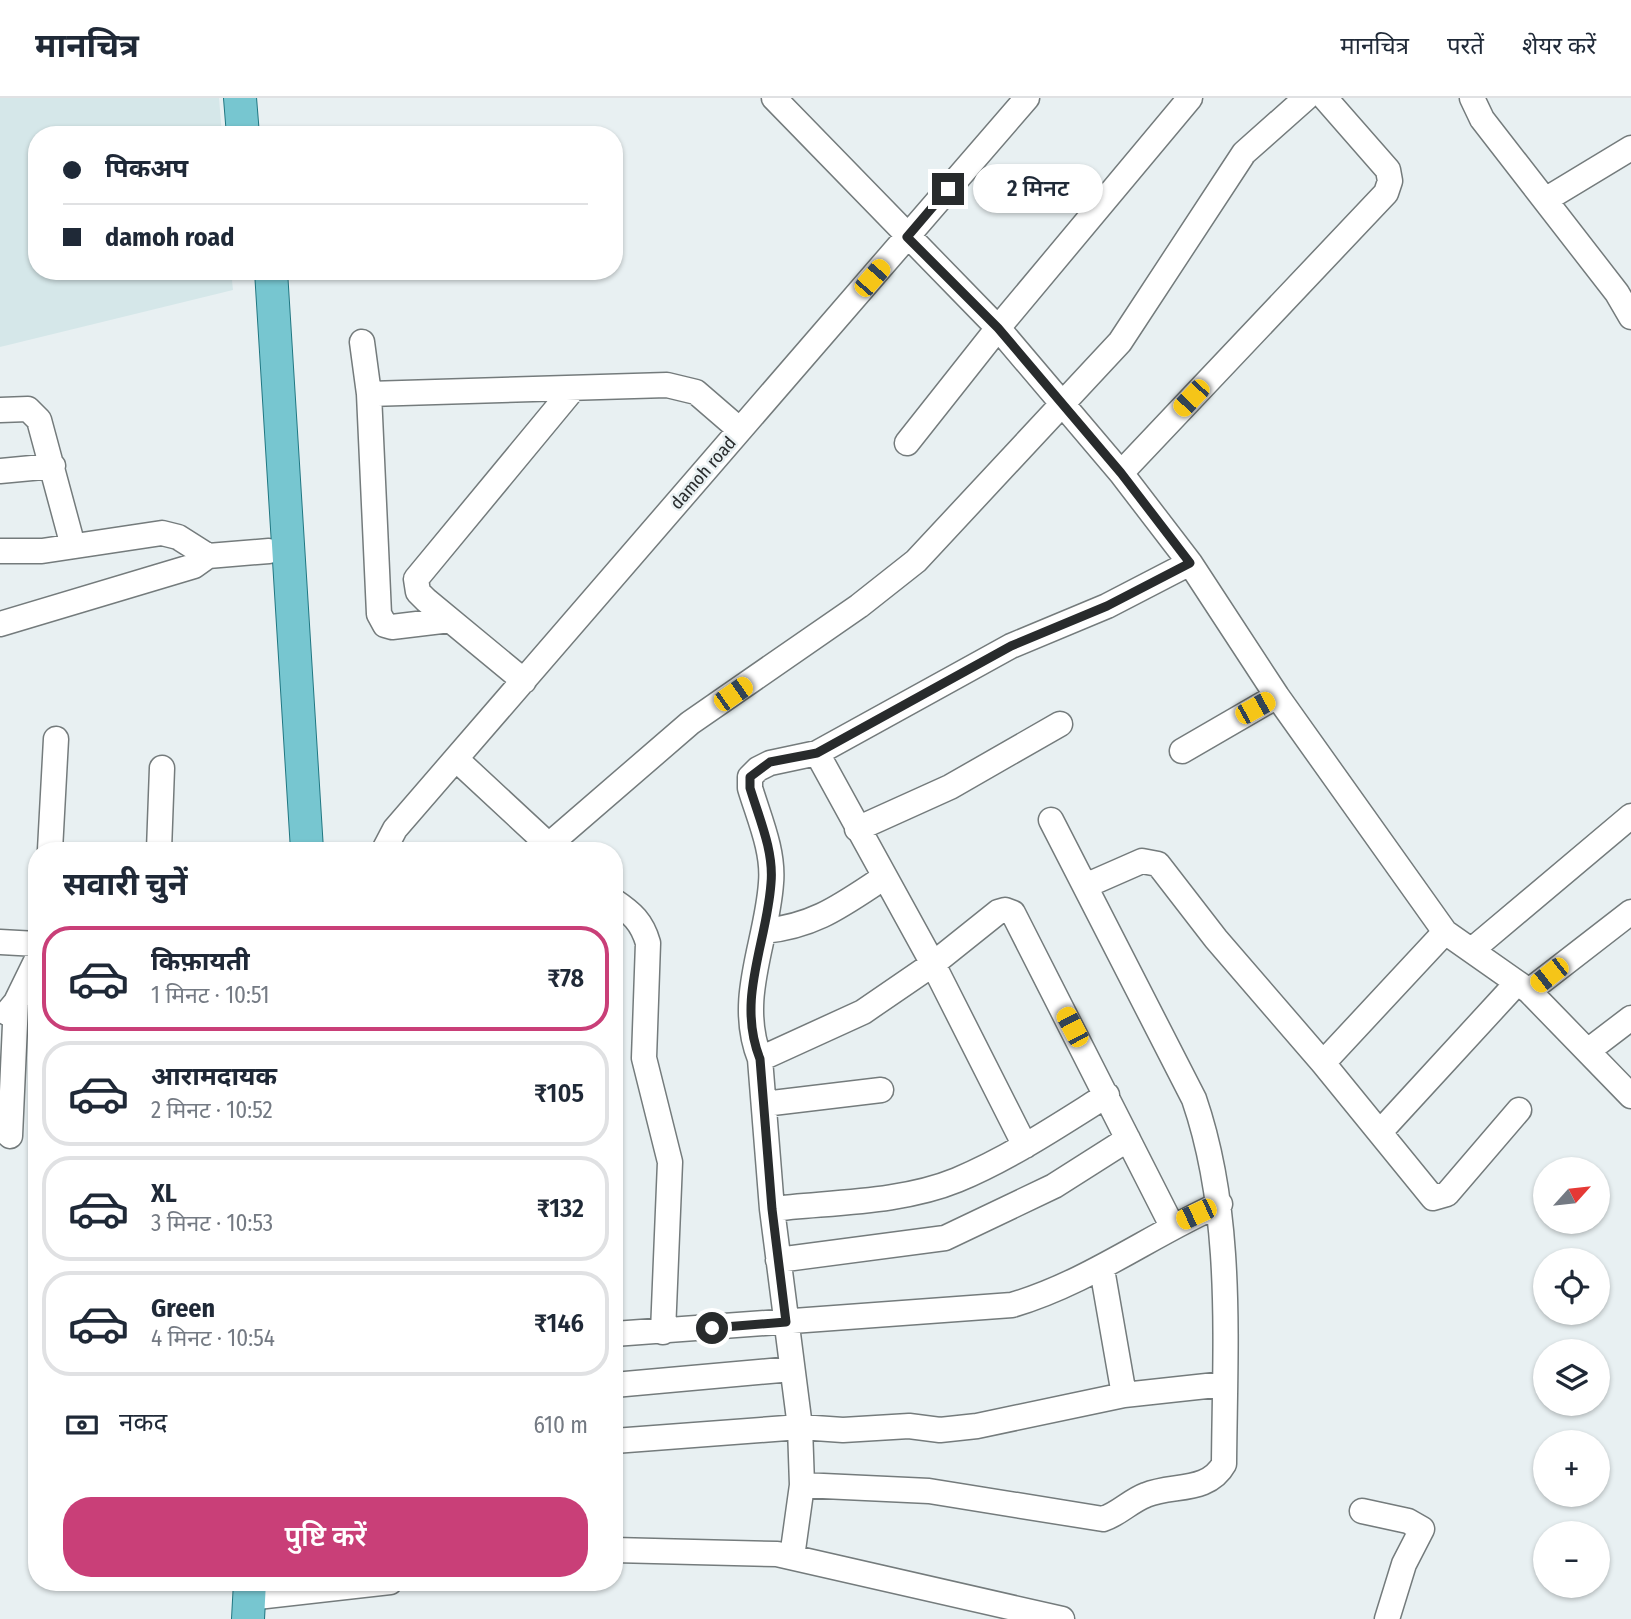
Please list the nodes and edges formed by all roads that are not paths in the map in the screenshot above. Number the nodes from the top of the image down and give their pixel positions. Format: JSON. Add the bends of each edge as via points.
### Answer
{"nodes":[{"id":1,"x":240,"y":98,"type":"edge"},
{"id":2,"x":259,"y":98,"type":"edge"},
{"id":3,"x":774,"y":98,"type":"edge"},
{"id":4,"x":1027,"y":98,"type":"edge"},
{"id":5,"x":1190,"y":98,"type":"edge"},
{"id":6,"x":1306,"y":98,"type":"edge"},
{"id":7,"x":1325,"y":98,"type":"edge"},
{"id":8,"x":1472,"y":98,"type":"edge"},
{"id":9,"x":242,"y":126,"type":"edge"},
{"id":10,"x":261,"y":126,"type":"edge"},
{"id":11,"x":1631,"y":148,"type":"edge"},
{"id":12,"x":1545,"y":200,"type":"junction"},
{"id":13,"x":907,"y":237,"type":"junction"},
{"id":14,"x":253,"y":280,"type":"edge"},
{"id":15,"x":272,"y":280,"type":"edge"},
{"id":16,"x":1631,"y":317,"type":"edge"},
{"id":17,"x":998,"y":328,"type":"junction"},
{"id":18,"x":362,"y":342,"type":"dead end"},
{"id":19,"x":573,"y":389,"type":"junction"},
{"id":20,"x":369,"y":394,"type":"junction"},
{"id":21,"x":1063,"y":405,"type":"junction"},
{"id":22,"x":0,"y":410,"type":"edge"},
{"id":23,"x":740,"y":430,"type":"junction"},
{"id":24,"x":907,"y":443,"type":"dead end"},
{"id":25,"x":53,"y":466,"type":"junction"},
{"id":26,"x":0,"y":471,"type":"edge"},
{"id":27,"x":1121,"y":473,"type":"junction"},
{"id":28,"x":73,"y":546,"type":"junction"},
{"id":29,"x":0,"y":551,"type":"edge"},
{"id":30,"x":269,"y":551,"type":"junction"},
{"id":31,"x":208,"y":556,"type":"junction"},
{"id":32,"x":1190,"y":563,"type":"junction"},
{"id":33,"x":450,"y":620,"type":"junction"},
{"id":34,"x":0,"y":624,"type":"edge"},
{"id":35,"x":524,"y":681,"type":"junction"},
{"id":36,"x":1277,"y":696,"type":"junction"},
{"id":37,"x":1060,"y":724,"type":"dead end"},
{"id":38,"x":56,"y":738,"type":"dead end"},
{"id":39,"x":1182,"y":751,"type":"dead end"},
{"id":40,"x":817,"y":753,"type":"junction"},
{"id":41,"x":456,"y":759,"type":"junction"},
{"id":42,"x":162,"y":768,"type":"dead end"},
{"id":43,"x":1631,"y":816,"type":"edge"},
{"id":44,"x":1051,"y":820,"type":"dead end"},
{"id":45,"x":857,"y":829,"type":"junction"},
{"id":46,"x":50,"y":842,"type":"edge"},
{"id":47,"x":159,"y":842,"type":"edge"},
{"id":48,"x":286,"y":842,"type":"edge"},
{"id":49,"x":307,"y":842,"type":"edge"},
{"id":50,"x":389,"y":842,"type":"edge"},
{"id":51,"x":541,"y":842,"type":"edge"},
{"id":52,"x":556,"y":842,"type":"edge"},
{"id":53,"x":883,"y":878,"type":"junction"},
{"id":54,"x":1085,"y":886,"type":"junction"},
{"id":55,"x":623,"y":907,"type":"edge"},
{"id":56,"x":1631,"y":912,"type":"edge"},
{"id":57,"x":764,"y":931,"type":"junction"},
{"id":58,"x":1445,"y":932,"type":"junction"},
{"id":59,"x":0,"y":942,"type":"edge"},
{"id":60,"x":28,"y":944,"type":"edge"},
{"id":61,"x":1472,"y":949,"type":"junction"},
{"id":62,"x":933,"y":964,"type":"junction"},
{"id":63,"x":28,"y":975,"type":"edge"},
{"id":64,"x":1522,"y":988,"type":"junction"},
{"id":65,"x":8,"y":1012,"type":"edge"},
{"id":66,"x":1631,"y":1018,"type":"edge"},
{"id":67,"x":1589,"y":1050,"type":"junction"},
{"id":68,"x":760,"y":1059,"type":"junction"},
{"id":69,"x":1323,"y":1063,"type":"junction"},
{"id":70,"x":881,"y":1090,"type":"dead end"},
{"id":71,"x":1107,"y":1095,"type":"junction"},
{"id":72,"x":1631,"y":1096,"type":"edge"},
{"id":73,"x":764,"y":1104,"type":"junction"},
{"id":74,"x":1519,"y":1110,"type":"dead end"},
{"id":75,"x":1380,"y":1132,"type":"junction"},
{"id":76,"x":10,"y":1136,"type":"dead end"},
{"id":77,"x":1128,"y":1139,"type":"junction"},
{"id":78,"x":1025,"y":1146,"type":"junction"},
{"id":79,"x":1220,"y":1204,"type":"junction"},
{"id":80,"x":772,"y":1209,"type":"junction"},
{"id":81,"x":1172,"y":1226,"type":"junction"},
{"id":82,"x":778,"y":1260,"type":"junction"},
{"id":83,"x":1102,"y":1269,"type":"junction"},
{"id":84,"x":786,"y":1322,"type":"junction"},
{"id":85,"x":663,"y":1332,"type":"junction"},
{"id":86,"x":623,"y":1334,"type":"edge"},
{"id":87,"x":792,"y":1369,"type":"junction"},
{"id":88,"x":623,"y":1384,"type":"edge"},
{"id":89,"x":1224,"y":1384,"type":"junction"},
{"id":90,"x":1124,"y":1395,"type":"junction"},
{"id":91,"x":800,"y":1427,"type":"junction"},
{"id":92,"x":623,"y":1440,"type":"edge"},
{"id":93,"x":802,"y":1485,"type":"junction"},
{"id":94,"x":1362,"y":1511,"type":"dead end"},
{"id":95,"x":623,"y":1550,"type":"edge"},
{"id":96,"x":792,"y":1557,"type":"junction"},
{"id":97,"x":320,"y":1591,"type":"edge"},
{"id":98,"x":258,"y":1599,"type":"edge"},
{"id":99,"x":1062,"y":1619,"type":"edge"},
{"id":100,"x":1387,"y":1619,"type":"edge"}],
"edges":[{"from":1,"to":9,"type":"main road"},
{"from":2,"to":10,"type":"main road"},
{"from":3,"to":13,"type":"street"},
{"from":4,"to":13,"type":"street","name":"damoh road"},
{"from":5,"to":17,"type":"street"},
{"from":6,"to":21,"type":"street","via":[[1244,153],[1120,342]]},
{"from":7,"to":27,"type":"street","via":[[1388,170],[1386,193]]},
{"from":8,"to":12,"type":"street","via":[[1474,108]]},
{"from":11,"to":12,"type":"street"},
{"from":12,"to":16,"type":"street"},
{"from":13,"to":17,"type":"street"},
{"from":13,"to":23,"type":"street","name":"damoh road"},
{"from":14,"to":30,"type":"main road"},
{"from":15,"to":49,"type":"main road"},
{"from":17,"to":21,"type":"street"},
{"from":17,"to":24,"type":"street"},
{"from":18,"to":20,"type":"street"},
{"from":19,"to":20,"type":"street"},
{"from":19,"to":23,"type":"street","via":[[681,387],[696,392]]},
{"from":19,"to":33,"type":"street","via":[[416,579],[418,592]]},
{"from":20,"to":33,"type":"street","via":[[379,614],[384,625],[392,627]]},
{"from":21,"to":27,"type":"street"},
{"from":21,"to":52,"type":"street","via":[[916,561],[690,723]]},
{"from":22,"to":25,"type":"street","via":[[18,407],[34,414]]},
{"from":23,"to":35,"type":"street","name":"damoh road"},
{"from":25,"to":26,"type":"street"},
{"from":25,"to":28,"type":"street"},
{"from":27,"to":32,"type":"street"},
{"from":28,"to":29,"type":"street"},
{"from":28,"to":31,"type":"street","via":[[162,533],[178,537]]},
{"from":30,"to":31,"type":"street"},
{"from":30,"to":48,"type":"main road"},
{"from":31,"to":34,"type":"street","via":[[194,566]]},
{"from":32,"to":36,"type":"street"},
{"from":32,"to":40,"type":"street","via":[[1107,606],[1011,646]]},
{"from":33,"to":35,"type":"street"},
{"from":35,"to":41,"type":"street","name":"damoh road"},
{"from":36,"to":39,"type":"street"},
{"from":36,"to":58,"type":"street"},
{"from":37,"to":45,"type":"street","via":[[950,786]]},
{"from":38,"to":46,"type":"street"},
{"from":40,"to":45,"type":"street"},
{"from":40,"to":57,"type":"street","via":[[770,762],[750,777],[772,862]]},
{"from":41,"to":50,"type":"street","name":"damoh road"},
{"from":41,"to":51,"type":"street"},
{"from":42,"to":47,"type":"street"},
{"from":43,"to":61,"type":"street"},
{"from":44,"to":54,"type":"street"},
{"from":45,"to":53,"type":"street"},
{"from":53,"to":57,"type":"street","via":[[819,919],[792,929]]},
{"from":53,"to":62,"type":"street"},
{"from":54,"to":69,"type":"street","via":[[1142,861],[1158,864]]},
{"from":54,"to":79,"type":"street","via":[[1194,1098],[1207,1134]]},
{"from":55,"to":85,"type":"street","via":[[644,927],[648,943],[644,1058],[670,1162]]},
{"from":56,"to":64,"type":"street"},
{"from":57,"to":68,"type":"street","via":[[750,994],[754,1044]]},
{"from":58,"to":61,"type":"street"},
{"from":58,"to":69,"type":"street"},
{"from":59,"to":60,"type":"street"},
{"from":61,"to":64,"type":"street"},
{"from":62,"to":68,"type":"street","via":[[863,1012]]},
{"from":62,"to":71,"type":"street","via":[[998,912],[1013,913]]},
{"from":62,"to":78,"type":"street"},
{"from":63,"to":65,"type":"street"},
{"from":64,"to":67,"type":"street"},
{"from":64,"to":75,"type":"street"},
{"from":65,"to":76,"type":"street"},
{"from":66,"to":67,"type":"street"},
{"from":67,"to":72,"type":"street"},
{"from":68,"to":73,"type":"street"},
{"from":69,"to":75,"type":"street"},
{"from":70,"to":73,"type":"street"},
{"from":71,"to":77,"type":"street"},
{"from":71,"to":78,"type":"street"},
{"from":73,"to":80,"type":"street"},
{"from":74,"to":75,"type":"street","via":[[1440,1198],[1427,1193]]},
{"from":77,"to":81,"type":"street"},
{"from":77,"to":82,"type":"street","via":[[1054,1186],[945,1238]]},
{"from":78,"to":80,"type":"street","via":[[956,1181],[909,1193]]},
{"from":79,"to":81,"type":"street"},
{"from":79,"to":89,"type":"street"},
{"from":80,"to":82,"type":"street"},
{"from":81,"to":83,"type":"street"},
{"from":82,"to":84,"type":"street"},
{"from":83,"to":84,"type":"street","via":[[1012,1305]]},
{"from":83,"to":90,"type":"street"},
{"from":84,"to":85,"type":"street"},
{"from":84,"to":87,"type":"street"},
{"from":85,"to":86,"type":"street"},
{"from":87,"to":88,"type":"street"},
{"from":87,"to":91,"type":"street"},
{"from":89,"to":90,"type":"street"},
{"from":89,"to":93,"type":"street","via":[[1224,1464],[1217,1477],[1143,1496],[1119,1514],[1103,1519],[929,1491]]},
{"from":90,"to":91,"type":"street","via":[[940,1430]]},
{"from":91,"to":92,"type":"street"},
{"from":91,"to":93,"type":"street"},
{"from":93,"to":96,"type":"street"},
{"from":94,"to":100,"type":"street","via":[[1408,1521],[1422,1529],[1404,1564]]},
{"from":95,"to":96,"type":"street"},
{"from":96,"to":99,"type":"street"},
{"from":97,"to":98,"type":"street"}]}
